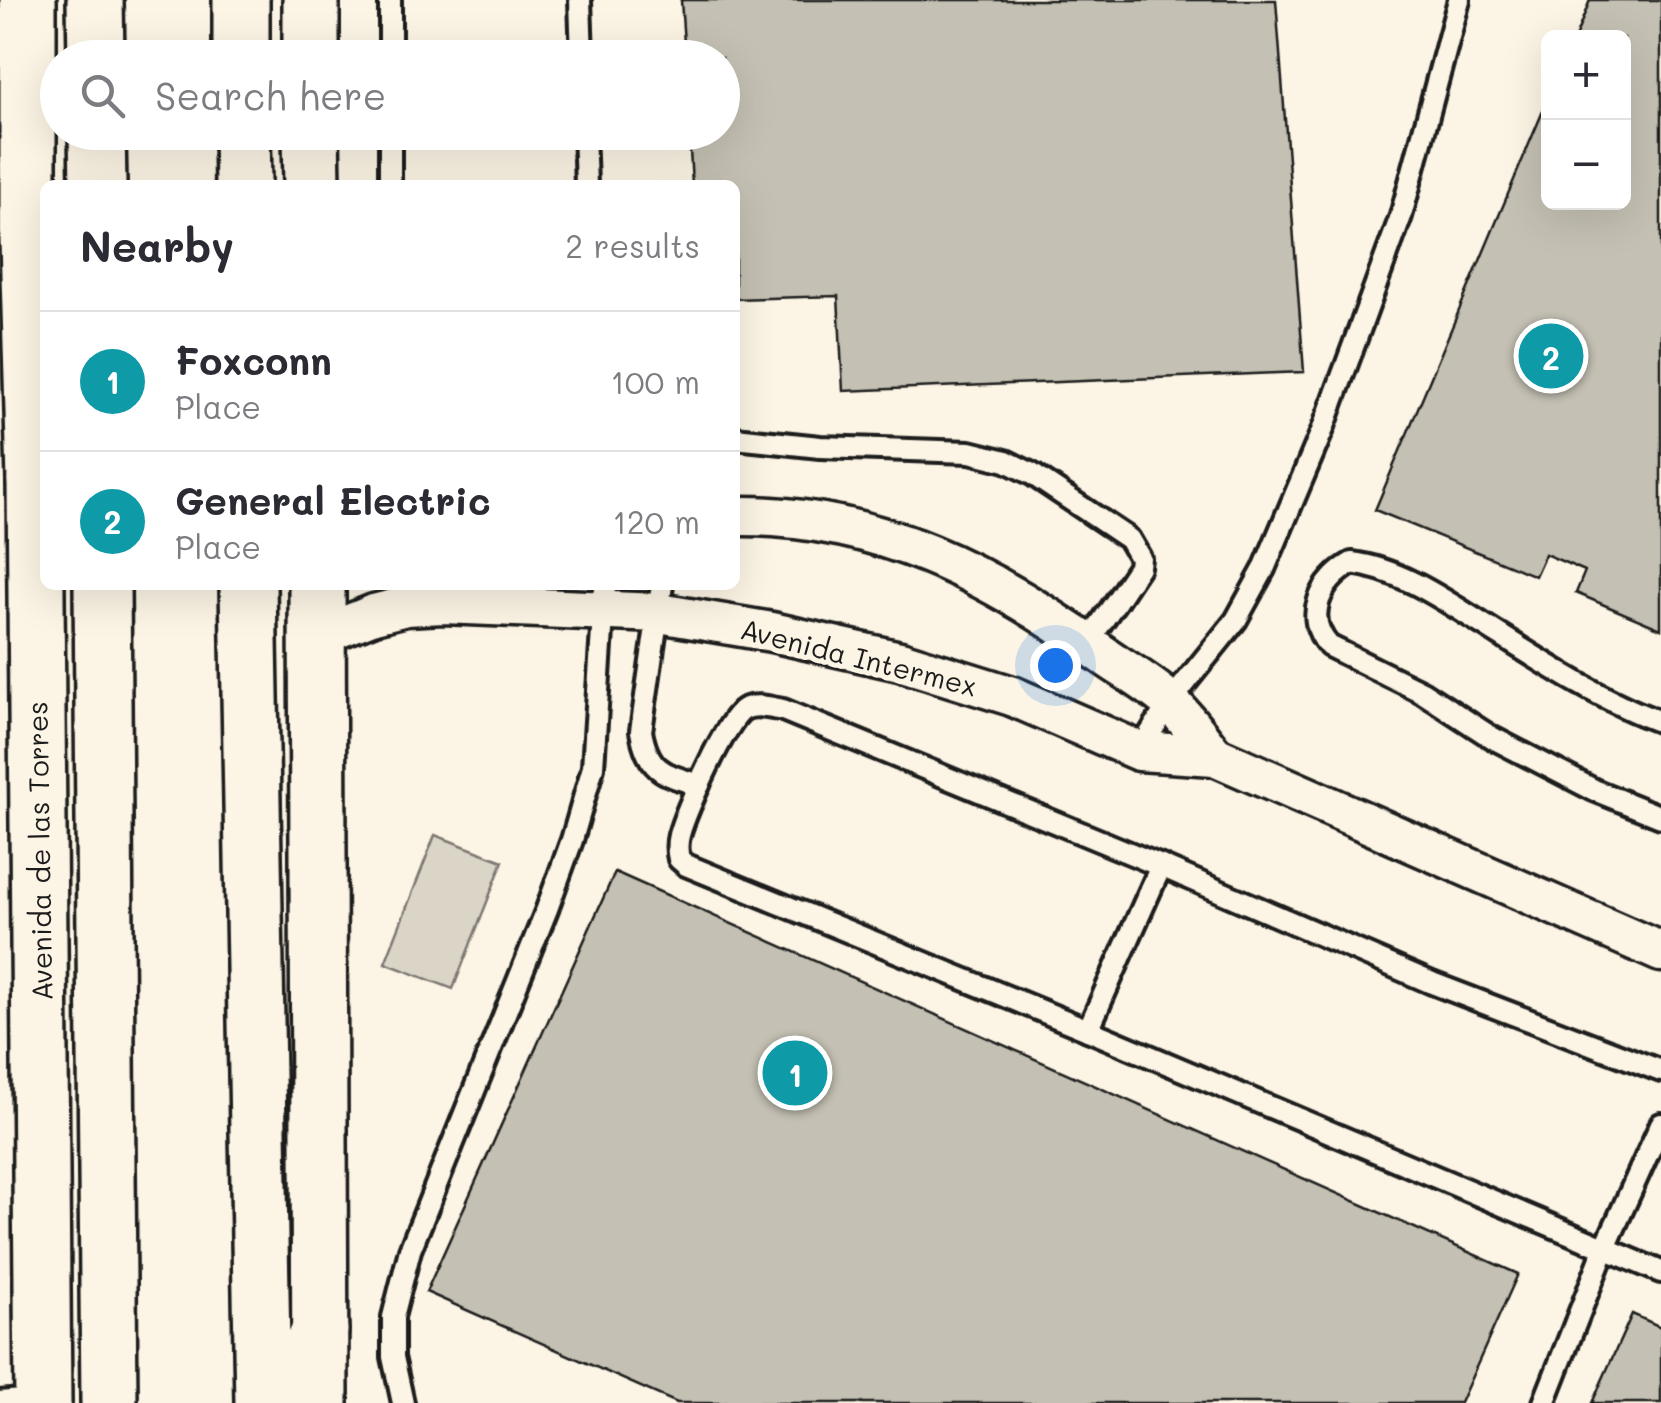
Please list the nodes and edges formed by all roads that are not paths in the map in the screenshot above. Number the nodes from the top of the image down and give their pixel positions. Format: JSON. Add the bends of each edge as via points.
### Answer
{"nodes":[{"id":1,"x":28,"y":0,"type":"edge"},
{"id":2,"x":95,"y":0,"type":"edge"},
{"id":3,"x":241,"y":0,"type":"edge"},
{"id":4,"x":310,"y":0,"type":"edge"},
{"id":5,"x":390,"y":0,"type":"edge"},
{"id":6,"x":580,"y":0,"type":"edge"},
{"id":7,"x":1459,"y":0,"type":"edge"},
{"id":8,"x":96,"y":40,"type":"edge"},
{"id":9,"x":242,"y":40,"type":"edge"},
{"id":10,"x":311,"y":40,"type":"edge"},
{"id":11,"x":390,"y":40,"type":"edge"},
{"id":12,"x":581,"y":40,"type":"edge"},
{"id":13,"x":242,"y":150,"type":"edge"},
{"id":14,"x":311,"y":150,"type":"edge"},
{"id":15,"x":390,"y":150,"type":"edge"},
{"id":16,"x":585,"y":150,"type":"edge"},
{"id":17,"x":243,"y":180,"type":"edge"},
{"id":18,"x":312,"y":180,"type":"edge"},
{"id":19,"x":390,"y":180,"type":"edge"},
{"id":20,"x":586,"y":180,"type":"edge"},
{"id":21,"x":740,"y":438,"type":"edge"},
{"id":22,"x":40,"y":456,"type":"edge"},
{"id":23,"x":740,"y":516,"type":"edge"},
{"id":24,"x":102,"y":590,"type":"edge"},
{"id":25,"x":248,"y":590,"type":"edge"},
{"id":26,"x":605,"y":598,"type":"edge"},
{"id":27,"x":661,"y":599,"type":"edge"},
{"id":28,"x":317,"y":611,"type":"edge"},
{"id":29,"x":1086,"y":642,"type":"junction"},
{"id":30,"x":1170,"y":702,"type":"junction"},
{"id":31,"x":1661,"y":722,"type":"edge"},
{"id":32,"x":1139,"y":750,"type":"junction"},
{"id":33,"x":1215,"y":756,"type":"junction"},
{"id":34,"x":699,"y":785,"type":"junction"},
{"id":35,"x":1661,"y":817,"type":"edge"},
{"id":36,"x":1161,"y":866,"type":"junction"},
{"id":37,"x":1661,"y":952,"type":"edge"},
{"id":38,"x":1088,"y":1030,"type":"junction"},
{"id":39,"x":1661,"y":1070,"type":"edge"},
{"id":40,"x":1661,"y":1124,"type":"edge"},
{"id":41,"x":1605,"y":1248,"type":"junction"},
{"id":42,"x":1661,"y":1272,"type":"edge"},
{"id":43,"x":320,"y":1330,"type":"junction"},
{"id":44,"x":29,"y":1401,"type":"edge"},
{"id":45,"x":110,"y":1403,"type":"edge"},
{"id":46,"x":263,"y":1403,"type":"edge"},
{"id":47,"x":288,"y":1403,"type":"edge"},
{"id":48,"x":320,"y":1403,"type":"edge"},
{"id":49,"x":402,"y":1403,"type":"edge"},
{"id":50,"x":1544,"y":1403,"type":"edge"}],
"edges":[{"from":1,"to":22,"type":"main road","name":"Avenida de las Torres","via":[[21,240]]},
{"from":2,"to":8,"type":"main road"},
{"from":3,"to":9,"type":"main road"},
{"from":4,"to":10,"type":"main road"},
{"from":5,"to":11,"type":"lane"},
{"from":6,"to":12,"type":"lane"},
{"from":7,"to":30,"type":"lane","via":[[1402,216],[1322,429],[1236,620]]},
{"from":13,"to":17,"type":"main road"},
{"from":14,"to":18,"type":"main road"},
{"from":15,"to":19,"type":"lane"},
{"from":16,"to":20,"type":"lane"},
{"from":21,"to":29,"type":"lane","via":[[970,452],[1032,474],[1129,539],[1140,558]]},
{"from":22,"to":44,"type":"main road","name":"Avenida de las Torres"},
{"from":23,"to":29,"type":"street","name":"Avenida Intermex","via":[[859,529],[935,553]]},
{"from":24,"to":45,"type":"main road"},
{"from":25,"to":46,"type":"main road"},
{"from":26,"to":27,"type":"street","name":"Avenida Intermex"},
{"from":26,"to":28,"type":"street","name":"Avenida Intermex","via":[[406,606],[374,614]]},
{"from":26,"to":49,"type":"lane","via":[[593,766],[572,840],[410,1250],[393,1316]]},
{"from":27,"to":32,"type":"street","name":"Avenida Intermex","via":[[1012,696]]},
{"from":27,"to":34,"type":"lane","via":[[641,731],[644,749],[667,776]]},
{"from":28,"to":43,"type":"main road"},
{"from":29,"to":30,"type":"street","name":"Avenida Intermex"},
{"from":30,"to":32,"type":"lane"},
{"from":30,"to":33,"type":"street","name":"Avenida Intermex"},
{"from":31,"to":35,"type":"lane","via":[[1578,681],[1434,593],[1372,566],[1352,563],[1328,579],[1315,615],[1329,646],[1422,692],[1491,737]]},
{"from":32,"to":33,"type":"street","name":"Avenida Intermex"},
{"from":33,"to":37,"type":"street","name":"Avenida Intermex"},
{"from":34,"to":36,"type":"lane","via":[[728,727],[744,709],[762,706]]},
{"from":34,"to":38,"type":"lane","via":[[678,837],[679,859],[686,865]]},
{"from":36,"to":38,"type":"lane"},
{"from":36,"to":39,"type":"lane","via":[[1432,983]]},
{"from":38,"to":41,"type":"lane"},
{"from":40,"to":41,"type":"lane"},
{"from":41,"to":42,"type":"lane"},
{"from":41,"to":50,"type":"lane"},
{"from":43,"to":47,"type":"main road"},
{"from":43,"to":48,"type":"main road"}]}
